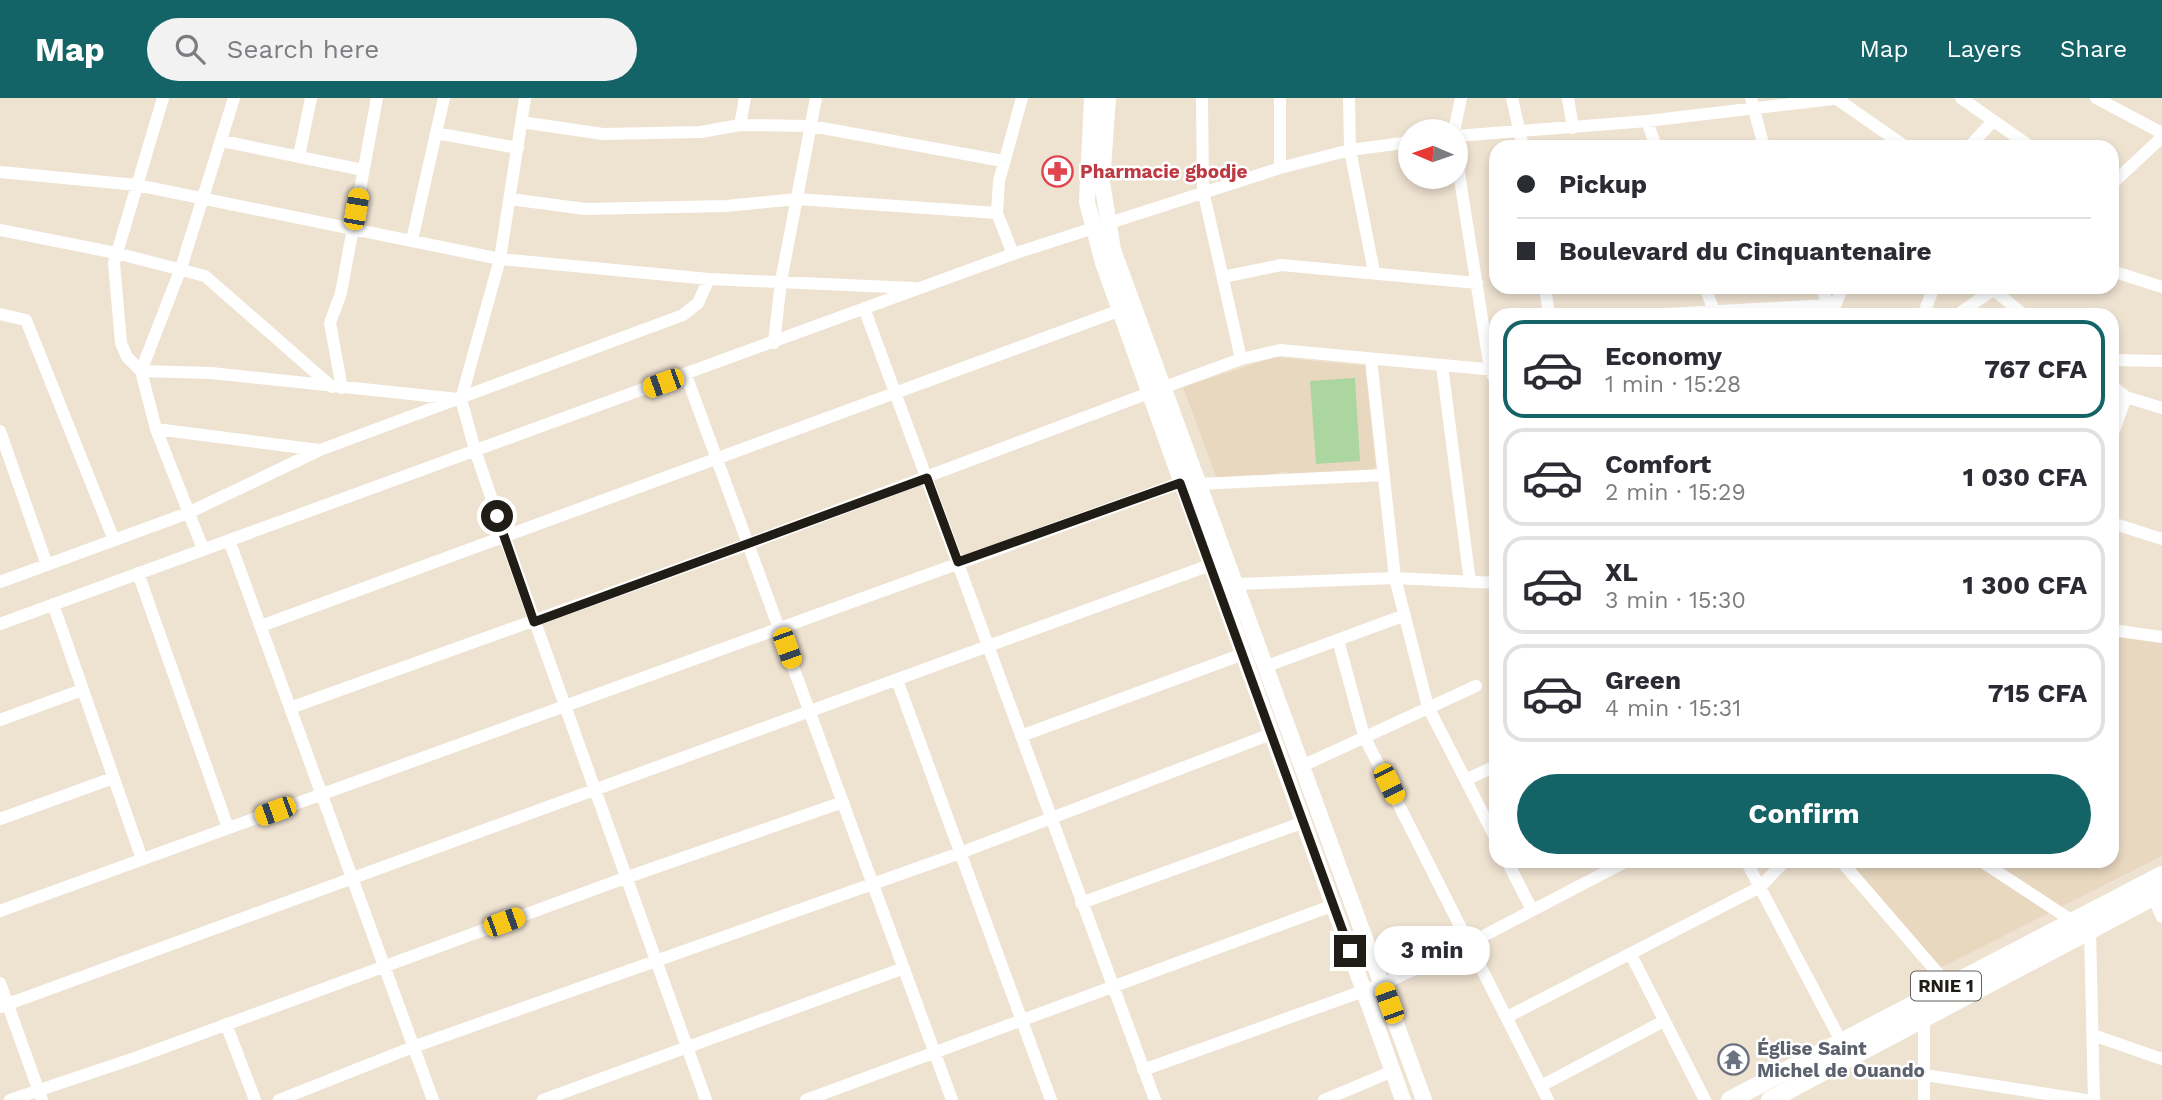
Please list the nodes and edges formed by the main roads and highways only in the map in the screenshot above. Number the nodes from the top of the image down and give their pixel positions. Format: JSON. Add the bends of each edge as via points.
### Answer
{"nodes":[{"id":1,"x":1093,"y":98,"type":"edge"},
{"id":2,"x":1108,"y":98,"type":"edge"},
{"id":3,"x":1101,"y":226,"type":"junction"},
{"id":4,"x":1156,"y":390,"type":"junction"},
{"id":5,"x":2162,"y":874,"type":"edge"},
{"id":6,"x":2158,"y":895,"type":"edge"},
{"id":7,"x":1403,"y":1100,"type":"edge"},
{"id":8,"x":1424,"y":1100,"type":"edge"},
{"id":9,"x":1730,"y":1100,"type":"edge"},
{"id":10,"x":1770,"y":1100,"type":"edge"}],
"edges":[{"from":1,"to":3,"type":"main road","via":[[1087,202]]},
{"from":2,"to":3,"type":"main road"},
{"from":3,"to":4,"type":"main road","via":[[1120,271]]},
{"from":3,"to":4,"type":"main road","via":[[1118,312]]},
{"from":4,"to":7,"type":"main road","via":[[1180,483]]},
{"from":4,"to":8,"type":"main road","via":[[1237,584]]},
{"from":5,"to":9,"type":"highway","number":"RNIE 1"},
{"from":6,"to":10,"type":"highway","number":"RNIE 1"}]}
